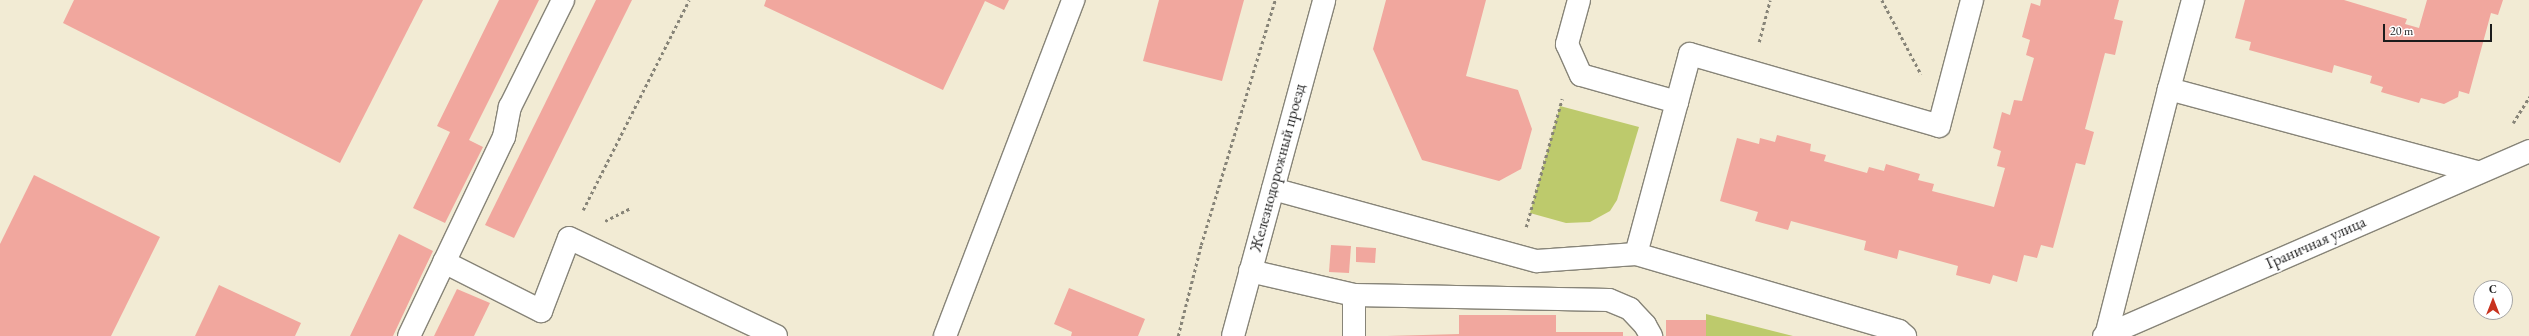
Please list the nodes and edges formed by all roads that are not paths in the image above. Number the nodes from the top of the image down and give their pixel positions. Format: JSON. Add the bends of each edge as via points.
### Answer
{"nodes":[{"id":1,"x":563,"y":0,"type":"edge"},
{"id":2,"x":1073,"y":0,"type":"edge"},
{"id":3,"x":1324,"y":0,"type":"edge"},
{"id":4,"x":1579,"y":0,"type":"edge"},
{"id":5,"x":1972,"y":0,"type":"edge"},
{"id":6,"x":2193,"y":0,"type":"edge"},
{"id":7,"x":2169,"y":89,"type":"junction"},
{"id":8,"x":1677,"y":102,"type":"junction"},
{"id":9,"x":2529,"y":151,"type":"edge"},
{"id":10,"x":2476,"y":172,"type":"junction"},
{"id":11,"x":1272,"y":189,"type":"junction"},
{"id":12,"x":1636,"y":254,"type":"junction"},
{"id":13,"x":444,"y":262,"type":"junction"},
{"id":14,"x":1250,"y":271,"type":"junction"},
{"id":15,"x":1354,"y":296,"type":"junction"},
{"id":16,"x":409,"y":336,"type":"edge"},
{"id":17,"x":776,"y":336,"type":"edge"},
{"id":18,"x":946,"y":336,"type":"edge"},
{"id":19,"x":1233,"y":336,"type":"edge"},
{"id":20,"x":1354,"y":336,"type":"edge"},
{"id":21,"x":1650,"y":336,"type":"edge"},
{"id":22,"x":1905,"y":336,"type":"edge"},
{"id":23,"x":2105,"y":336,"type":"edge"}],
"edges":[{"from":1,"to":13,"type":"street","via":[[510,108],[504,137]]},
{"from":2,"to":18,"type":"street"},
{"from":3,"to":11,"type":"street","name":"Железнодорожный проезд"},
{"from":4,"to":8,"type":"street","via":[[1567,44],[1581,75]]},
{"from":5,"to":8,"type":"street","via":[[1939,126],[1690,54]]},
{"from":6,"to":7,"type":"street"},
{"from":7,"to":10,"type":"street"},
{"from":7,"to":23,"type":"street"},
{"from":8,"to":12,"type":"street"},
{"from":9,"to":10,"type":"street","name":"Граничная улица"},
{"from":10,"to":23,"type":"street","name":"Граничная улица"},
{"from":11,"to":12,"type":"street","via":[[1537,261]]},
{"from":11,"to":14,"type":"street","name":"Железнодорожный проезд"},
{"from":12,"to":22,"type":"street","via":[[1899,331]]},
{"from":13,"to":16,"type":"street"},
{"from":13,"to":17,"type":"street","via":[[541,311],[569,238]]},
{"from":14,"to":15,"type":"street"},
{"from":14,"to":19,"type":"street","name":"Железнодорожный проезд"},
{"from":15,"to":20,"type":"street"},
{"from":15,"to":21,"type":"street","via":[[1609,300],[1630,309],[1645,325]]}]}
